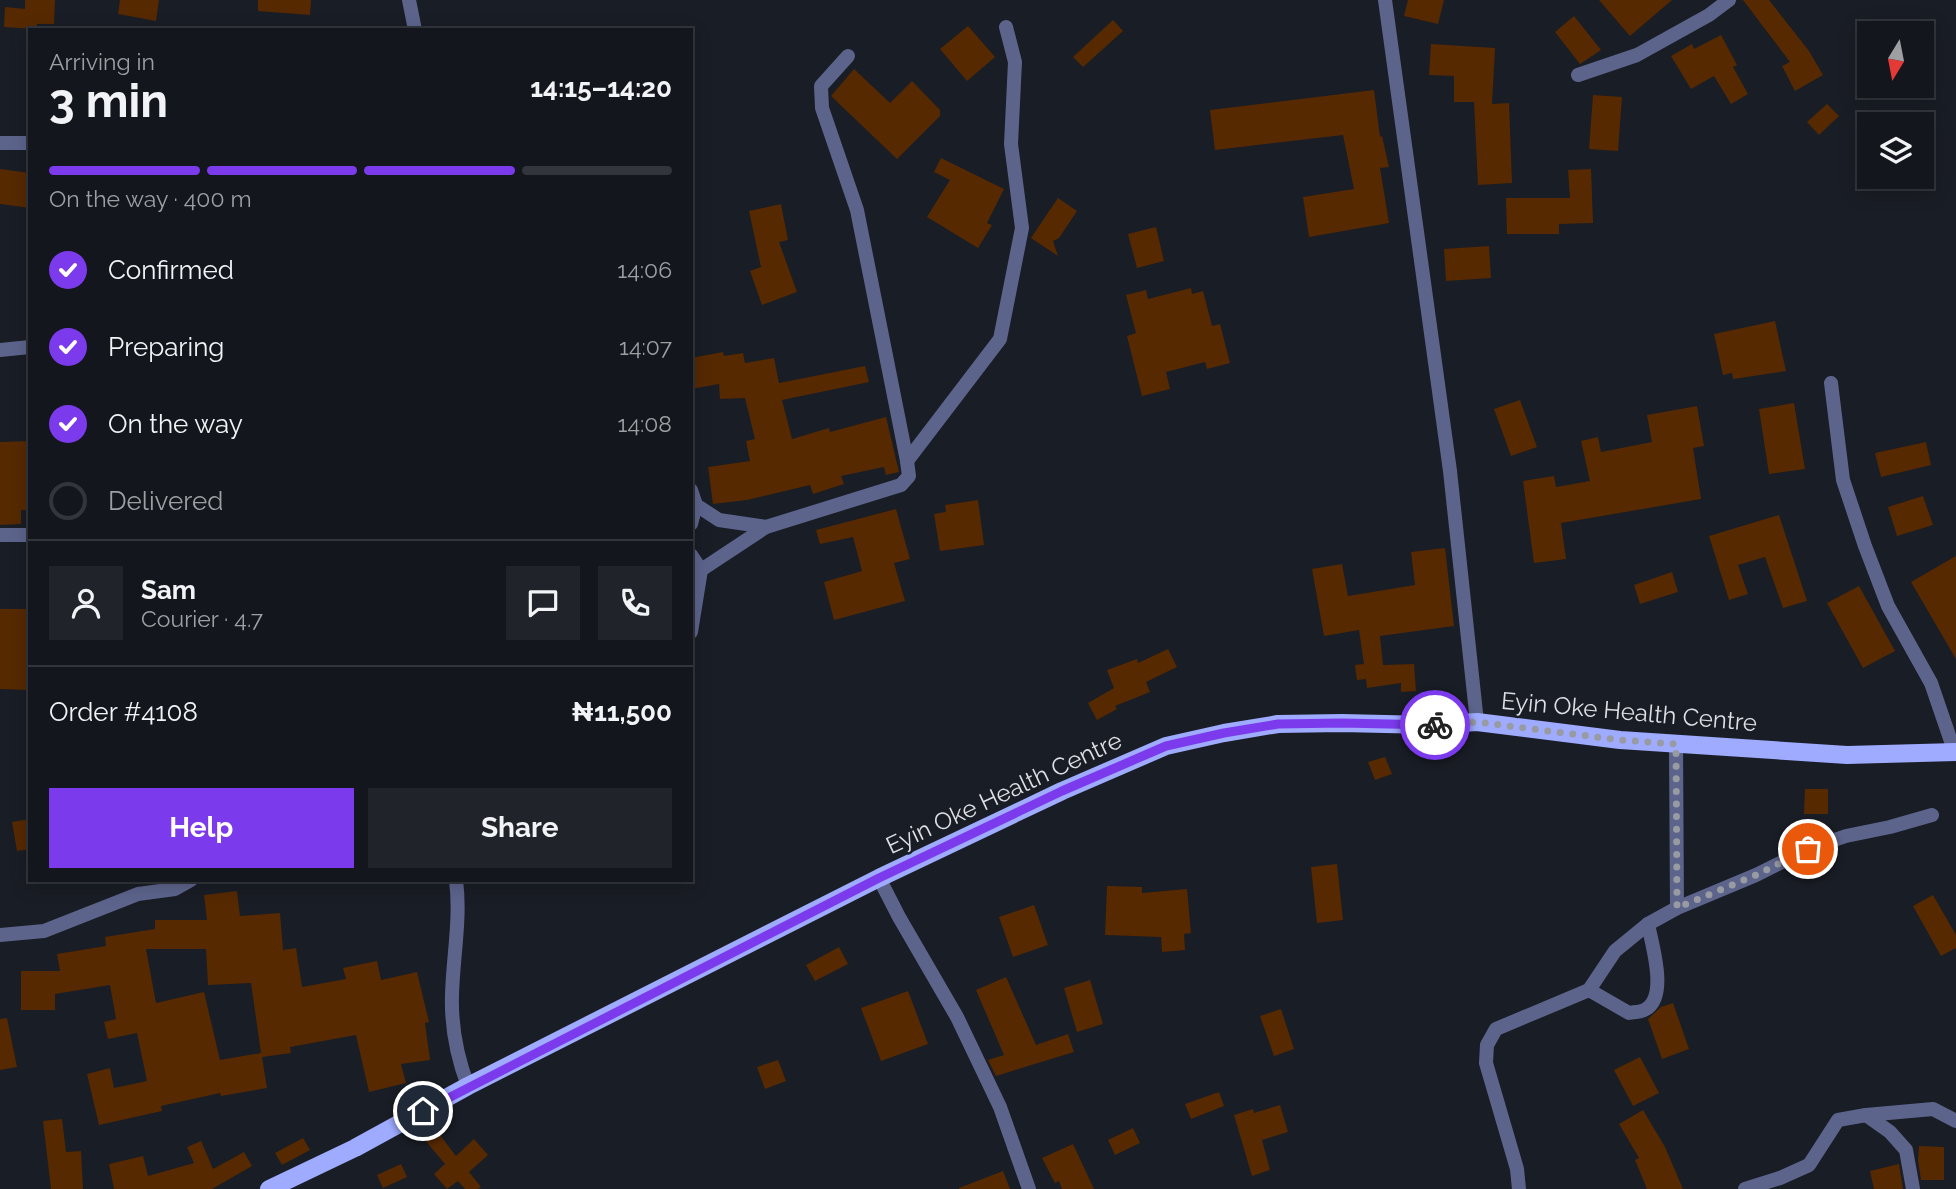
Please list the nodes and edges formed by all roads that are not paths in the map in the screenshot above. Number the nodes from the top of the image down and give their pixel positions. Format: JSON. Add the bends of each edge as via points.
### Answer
{"nodes":[{"id":1,"x":409,"y":0,"type":"edge"},
{"id":2,"x":1385,"y":0,"type":"edge"},
{"id":3,"x":1729,"y":0,"type":"edge"},
{"id":4,"x":1006,"y":27,"type":"dead end"},
{"id":5,"x":415,"y":28,"type":"edge"},
{"id":6,"x":848,"y":56,"type":"dead end"},
{"id":7,"x":1578,"y":75,"type":"dead end"},
{"id":8,"x":0,"y":143,"type":"edge"},
{"id":9,"x":28,"y":143,"type":"edge"},
{"id":10,"x":28,"y":347,"type":"edge"},
{"id":11,"x":0,"y":350,"type":"edge"},
{"id":12,"x":1832,"y":383,"type":"dead end"},
{"id":13,"x":907,"y":461,"type":"junction"},
{"id":14,"x":694,"y":498,"type":"edge"},
{"id":15,"x":766,"y":527,"type":"junction"},
{"id":16,"x":0,"y":535,"type":"edge"},
{"id":17,"x":28,"y":535,"type":"edge"},
{"id":18,"x":693,"y":558,"type":"edge"},
{"id":19,"x":701,"y":570,"type":"junction"},
{"id":20,"x":693,"y":620,"type":"edge"},
{"id":21,"x":1477,"y":722,"type":"junction"},
{"id":22,"x":1676,"y":744,"type":"junction"},
{"id":23,"x":1955,"y":752,"type":"edge"},
{"id":24,"x":1932,"y":815,"type":"dead end"},
{"id":25,"x":879,"y":878,"type":"junction"},
{"id":26,"x":187,"y":882,"type":"edge"},
{"id":27,"x":456,"y":882,"type":"edge"},
{"id":28,"x":1677,"y":908,"type":"junction"},
{"id":29,"x":1648,"y":924,"type":"junction"},
{"id":30,"x":0,"y":935,"type":"edge"},
{"id":31,"x":1589,"y":990,"type":"junction"},
{"id":32,"x":468,"y":1087,"type":"junction"},
{"id":33,"x":1866,"y":1115,"type":"junction"},
{"id":34,"x":1956,"y":1121,"type":"edge"},
{"id":35,"x":269,"y":1189,"type":"edge"},
{"id":36,"x":1029,"y":1189,"type":"edge"},
{"id":37,"x":1519,"y":1189,"type":"edge"},
{"id":38,"x":1745,"y":1189,"type":"edge"},
{"id":39,"x":1913,"y":1189,"type":"edge"}],
"edges":[{"from":1,"to":5,"type":"street"},
{"from":2,"to":21,"type":"street","via":[[1450,471]]},
{"from":3,"to":7,"type":"street","via":[[1637,55]]},
{"from":4,"to":13,"type":"street","via":[[1015,62],[1010,144],[1021,228],[1000,339]]},
{"from":6,"to":13,"type":"street","via":[[821,86],[822,108],[857,210]]},
{"from":8,"to":9,"type":"street"},
{"from":10,"to":11,"type":"street"},
{"from":12,"to":23,"type":"street","via":[[1843,480],[1865,546],[1888,606],[1931,683]]},
{"from":13,"to":15,"type":"street","via":[[909,476],[901,485]]},
{"from":14,"to":15,"type":"street","via":[[719,520]]},
{"from":15,"to":19,"type":"street"},
{"from":16,"to":17,"type":"street"},
{"from":18,"to":19,"type":"street"},
{"from":19,"to":20,"type":"street"},
{"from":21,"to":22,"type":"main road","name":"Eyin Oke Health Centre"},
{"from":21,"to":25,"type":"main road","name":"Eyin Oke Health Centre","via":[[1278,724],[1166,746]]},
{"from":22,"to":23,"type":"main road","name":"Eyin Oke Health Centre","via":[[1847,755]]},
{"from":22,"to":28,"type":"street"},
{"from":24,"to":28,"type":"street","via":[[1808,849]]},
{"from":25,"to":32,"type":"main road","name":"Eyin Oke Health Centre"},
{"from":25,"to":36,"type":"street","via":[[962,1028],[1000,1107]]},
{"from":26,"to":30,"type":"street","via":[[175,889],[138,894],[44,930]]},
{"from":27,"to":32,"type":"street","via":[[459,905],[452,998],[457,1057]]},
{"from":28,"to":29,"type":"street"},
{"from":29,"to":31,"type":"street","via":[[1615,951]]},
{"from":29,"to":31,"type":"street","via":[[1658,986],[1651,1004],[1629,1013]]},
{"from":31,"to":37,"type":"street","via":[[1496,1029],[1487,1045],[1486,1063]]},
{"from":32,"to":35,"type":"main road","name":"Eyin Oke Health Centre"},
{"from":33,"to":34,"type":"street","via":[[1933,1109]]},
{"from":33,"to":38,"type":"street","via":[[1838,1120],[1809,1165]]},
{"from":33,"to":39,"type":"street","via":[[1906,1150]]}]}
